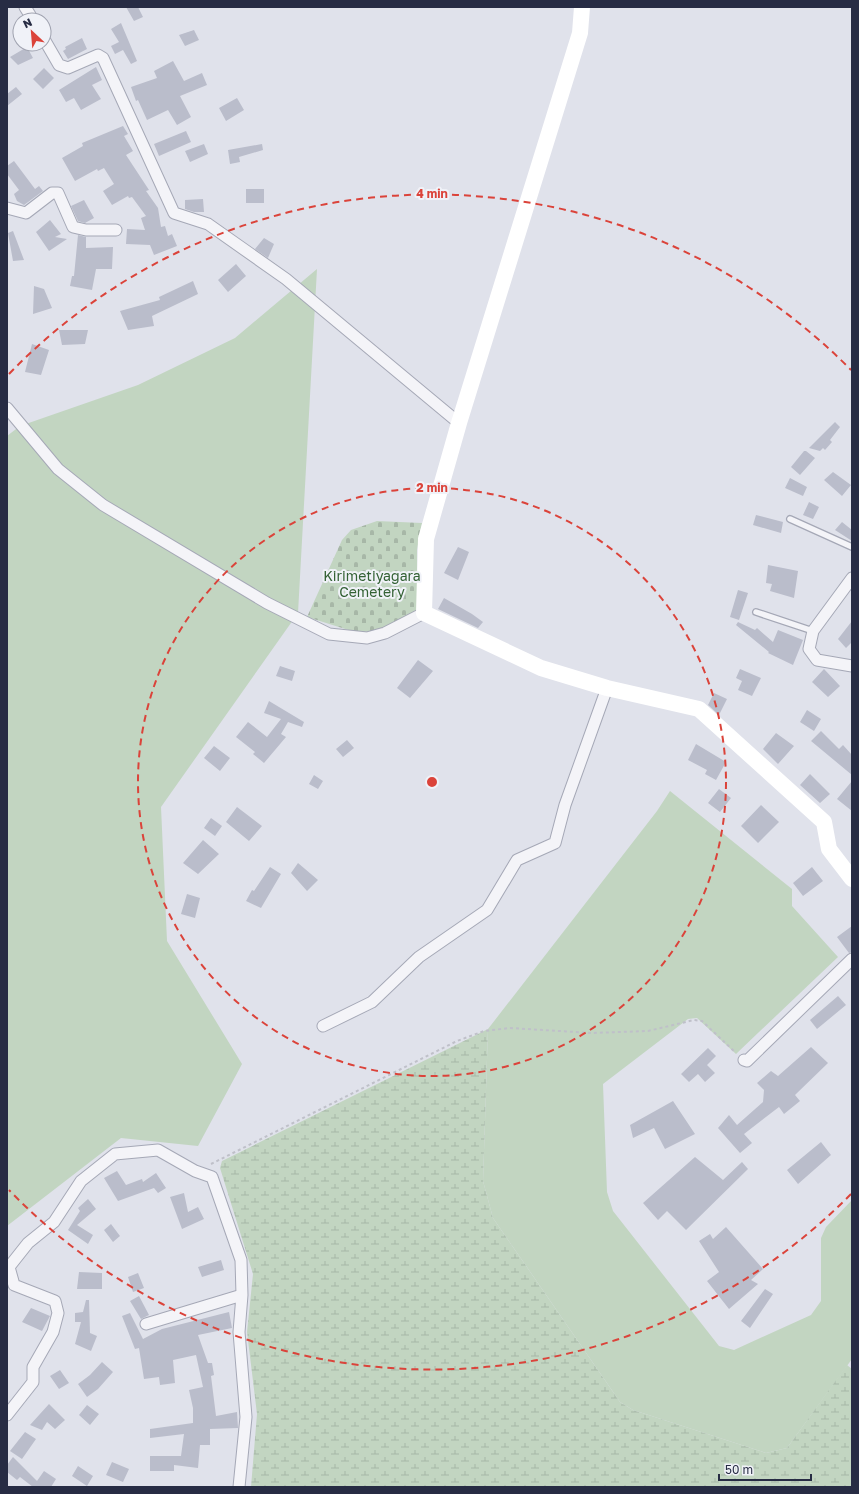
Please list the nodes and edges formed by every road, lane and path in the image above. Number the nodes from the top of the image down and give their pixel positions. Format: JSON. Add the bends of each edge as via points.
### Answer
{"nodes":[{"id":1,"x":582,"y":7,"type":"edge"},
{"id":2,"x":52,"y":52,"type":"edge"},
{"id":3,"x":7,"y":208,"type":"edge"},
{"id":4,"x":116,"y":230,"type":"dead end"},
{"id":5,"x":7,"y":408,"type":"edge"},
{"id":6,"x":459,"y":423,"type":"junction"},
{"id":7,"x":790,"y":519,"type":"dead end"},
{"id":8,"x":852,"y":547,"type":"edge"},
{"id":9,"x":852,"y":578,"type":"edge"},
{"id":10,"x":756,"y":612,"type":"dead end"},
{"id":11,"x":424,"y":613,"type":"junction"},
{"id":12,"x":813,"y":631,"type":"junction"},
{"id":13,"x":852,"y":666,"type":"edge"},
{"id":14,"x":607,"y":688,"type":"junction"},
{"id":15,"x":852,"y":879,"type":"edge"},
{"id":16,"x":852,"y":959,"type":"edge"},
{"id":17,"x":323,"y":1026,"type":"dead end"},
{"id":18,"x":744,"y":1060,"type":"joint"},
{"id":19,"x":195,"y":1171,"type":"junction"},
{"id":20,"x":242,"y":1295,"type":"junction"},
{"id":21,"x":146,"y":1324,"type":"dead end"},
{"id":22,"x":7,"y":1415,"type":"edge"},
{"id":23,"x":239,"y":1487,"type":"edge"}],
"edges":[{"from":1,"to":6,"type":"street","via":[[580,32]]},
{"from":2,"to":6,"type":"street","via":[[60,65],[68,68],[98,55],[103,58],[174,213],[208,224],[286,279]]},
{"from":3,"to":4,"type":"street","via":[[26,212],[52,193],[58,193],[74,227],[86,230]]},
{"from":5,"to":11,"type":"street","via":[[58,469],[103,505],[267,603],[329,634],[368,638],[385,633]]},
{"from":6,"to":11,"type":"street","via":[[426,539]]},
{"from":7,"to":8,"type":"lane"},
{"from":9,"to":12,"type":"street"},
{"from":10,"to":12,"type":"lane"},
{"from":11,"to":14,"type":"street","via":[[541,668]]},
{"from":12,"to":13,"type":"street","via":[[809,649],[817,660]]},
{"from":14,"to":15,"type":"street","via":[[699,709],[824,822],[829,849]]},
{"from":14,"to":17,"type":"street","via":[[565,805],[555,843],[517,860],[487,910],[419,957],[372,1002]]},
{"from":16,"to":18,"type":"street","via":[[747,1061]]},
{"from":18,"to":19,"type":"path","via":[[702,1020],[648,1031],[592,1033],[510,1028],[484,1031],[457,1041]]},
{"from":19,"to":20,"type":"street","via":[[212,1177],[241,1260]]},
{"from":19,"to":22,"type":"street","via":[[158,1150],[115,1154],[81,1181],[54,1222],[28,1243],[14,1259],[9,1267],[14,1285],[55,1301],[58,1313],[53,1332],[33,1367],[33,1382]]},
{"from":20,"to":21,"type":"street"},
{"from":20,"to":23,"type":"street","via":[[239,1332],[246,1417]]}]}
